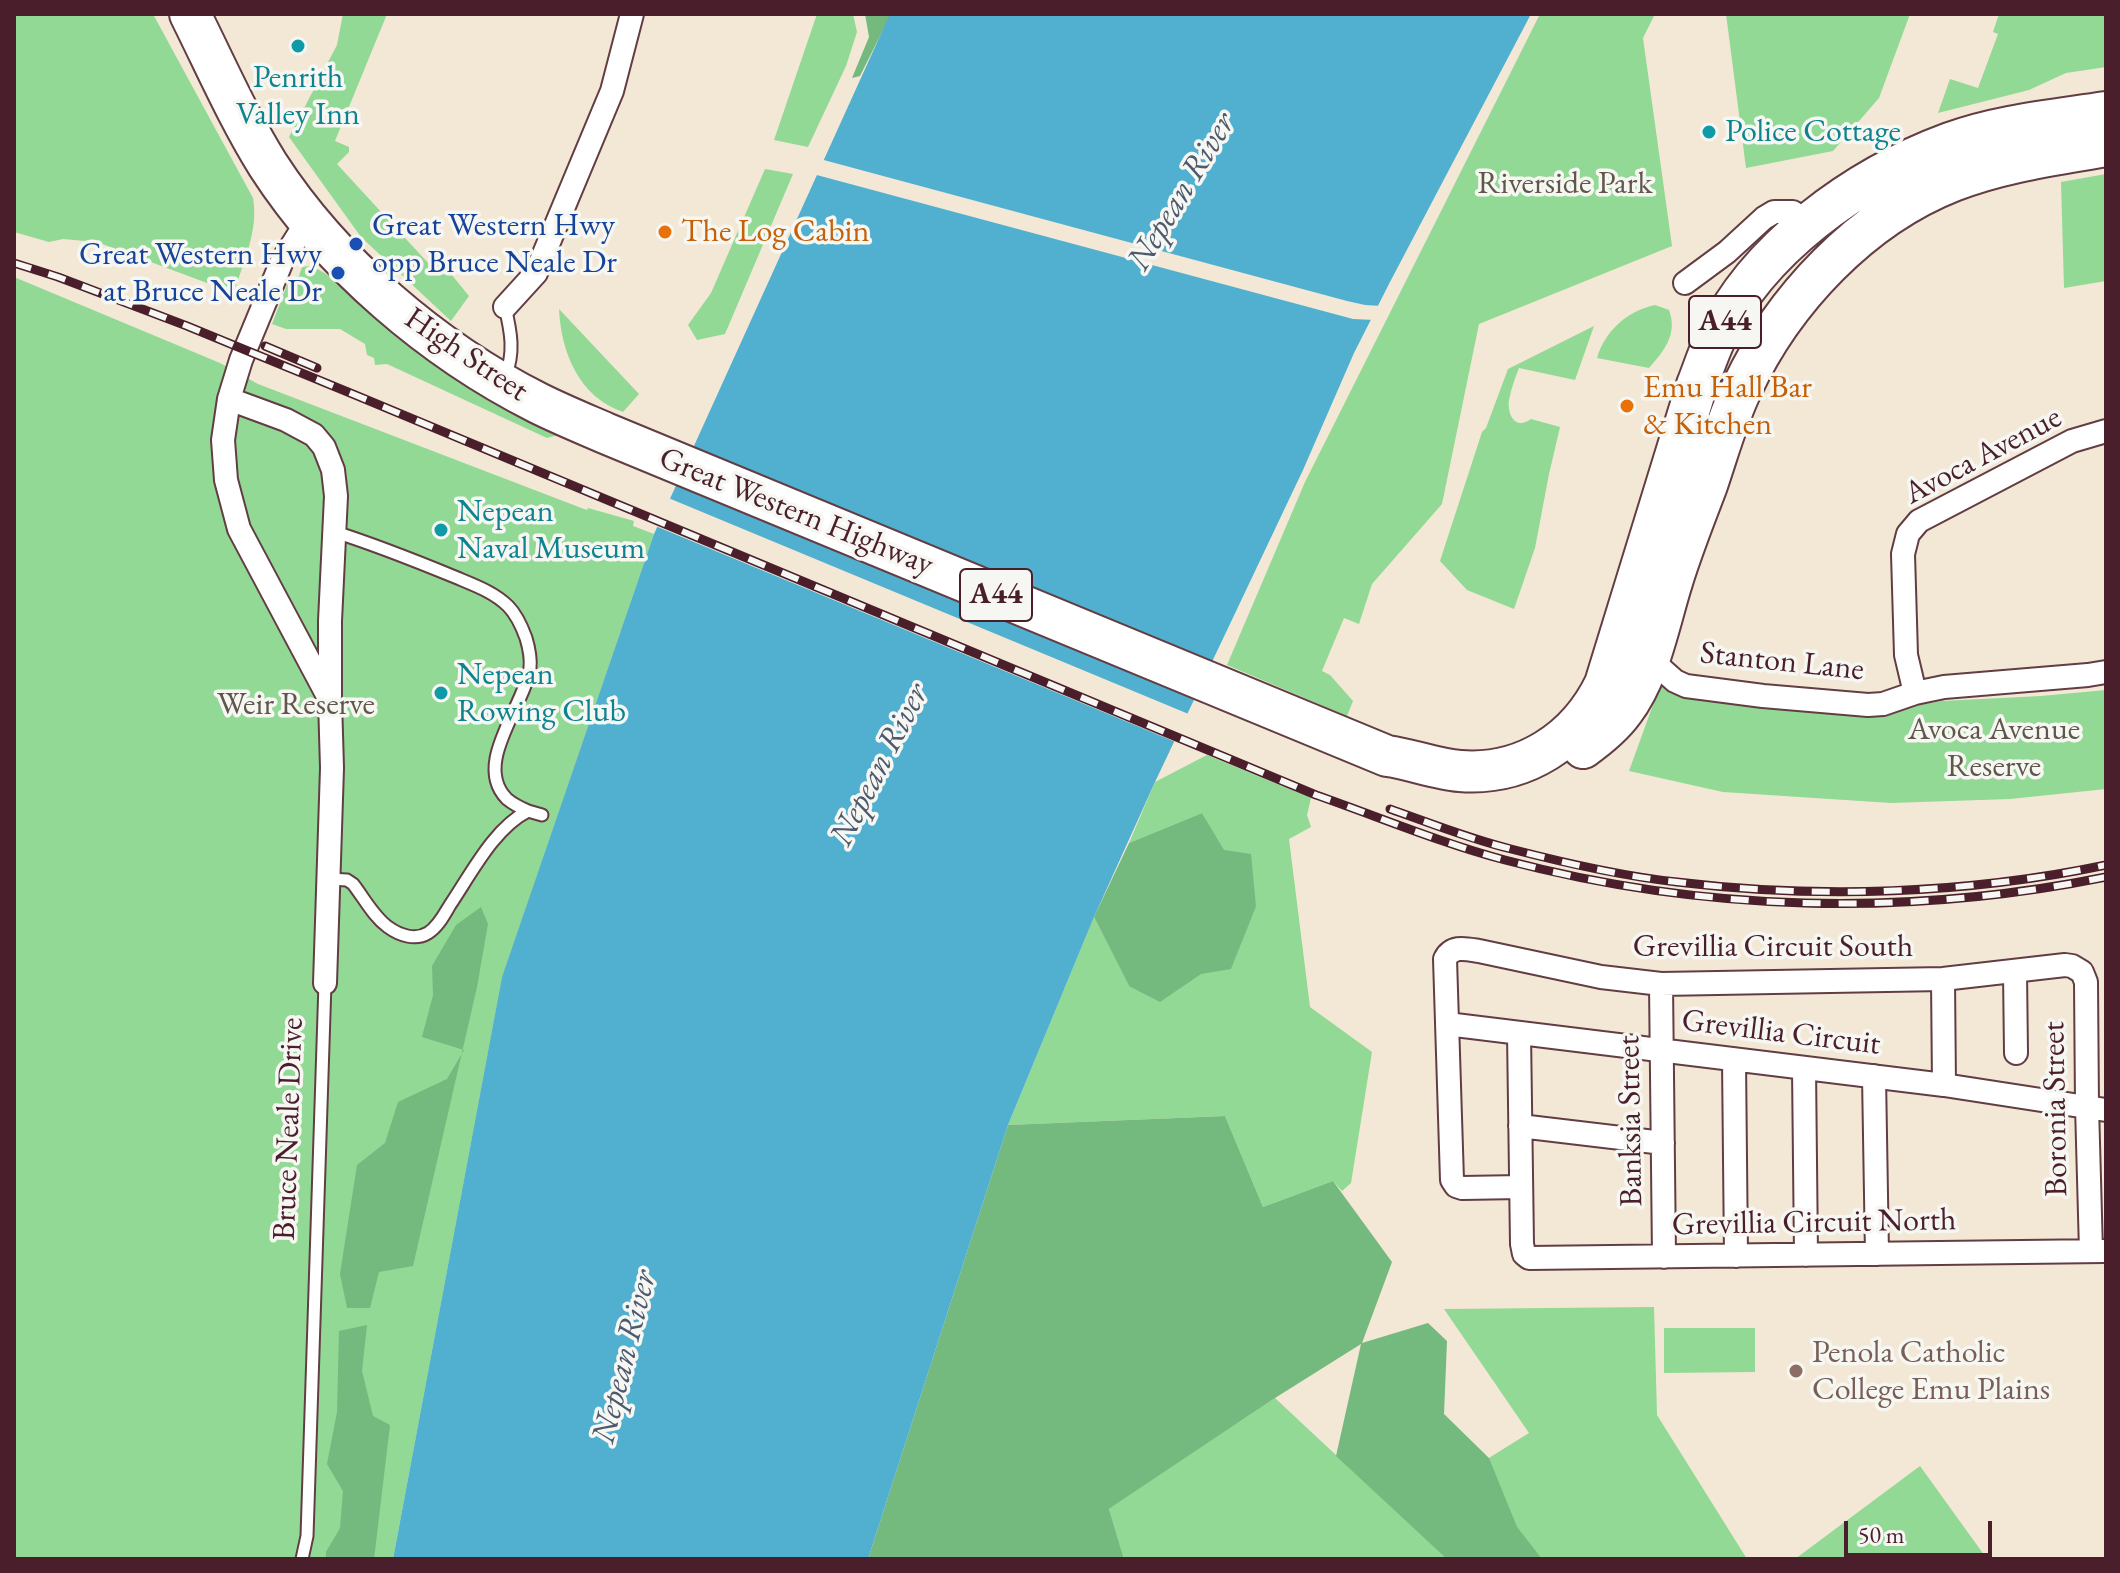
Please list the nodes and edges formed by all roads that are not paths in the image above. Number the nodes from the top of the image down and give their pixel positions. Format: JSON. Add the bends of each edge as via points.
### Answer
{"nodes":[{"id":1,"x":190,"y":14,"type":"edge"},
{"id":2,"x":632,"y":14,"type":"edge"},
{"id":3,"x":2106,"y":112,"type":"edge"},
{"id":4,"x":2106,"y":146,"type":"edge"},
{"id":5,"x":308,"y":220,"type":"junction"},
{"id":6,"x":1808,"y":223,"type":"junction"},
{"id":7,"x":1685,"y":283,"type":"dead end"},
{"id":8,"x":505,"y":307,"type":"joint"},
{"id":9,"x":502,"y":383,"type":"junction"},
{"id":10,"x":229,"y":399,"type":"junction"},
{"id":11,"x":2106,"y":431,"type":"edge"},
{"id":12,"x":605,"y":433,"type":"joint"},
{"id":13,"x":335,"y":532,"type":"junction"},
{"id":14,"x":1649,"y":658,"type":"junction"},
{"id":15,"x":2106,"y":672,"type":"edge"},
{"id":16,"x":1915,"y":693,"type":"junction"},
{"id":17,"x":330,"y":700,"type":"junction"},
{"id":18,"x":1387,"y":756,"type":"junction"},
{"id":19,"x":528,"y":811,"type":"junction"},
{"id":20,"x":542,"y":815,"type":"dead end"},
{"id":21,"x":329,"y":879,"type":"junction"},
{"id":22,"x":2078,"y":968,"type":"joint"},
{"id":23,"x":2015,"y":972,"type":"junction"},
{"id":24,"x":1943,"y":979,"type":"junction"},
{"id":25,"x":325,"y":983,"type":"joint"},
{"id":26,"x":1661,"y":984,"type":"junction"},
{"id":27,"x":1447,"y":1024,"type":"junction"},
{"id":28,"x":1519,"y":1033,"type":"junction"},
{"id":29,"x":1662,"y":1050,"type":"junction"},
{"id":30,"x":2016,"y":1053,"type":"dead end"},
{"id":31,"x":1734,"y":1060,"type":"junction"},
{"id":32,"x":1804,"y":1068,"type":"junction"},
{"id":33,"x":1874,"y":1076,"type":"junction"},
{"id":34,"x":1944,"y":1085,"type":"junction"},
{"id":35,"x":2096,"y":1108,"type":"edge"},
{"id":36,"x":1520,"y":1126,"type":"junction"},
{"id":37,"x":1663,"y":1143,"type":"junction"},
{"id":38,"x":1521,"y":1187,"type":"junction"},
{"id":39,"x":2099,"y":1251,"type":"edge"},
{"id":40,"x":1877,"y":1254,"type":"junction"},
{"id":41,"x":1806,"y":1255,"type":"junction"},
{"id":42,"x":1736,"y":1256,"type":"junction"},
{"id":43,"x":1664,"y":1257,"type":"junction"},
{"id":44,"x":302,"y":1559,"type":"edge"}],
"edges":[{"from":1,"to":5,"type":"highway","name":"High Street","number":"A44","via":[[243,121]]},
{"from":2,"to":8,"type":"street","via":[[612,91],[536,273]]},
{"from":3,"to":6,"type":"highway","name":"Great Western Highway","number":"A44","via":[[1950,143],[1878,177]]},
{"from":4,"to":14,"type":"highway","name":"Great Western Highway","number":"A44","via":[[2013,163],[1952,181],[1863,234],[1816,278],[1776,328],[1729,417]]},
{"from":5,"to":9,"type":"highway","name":"High Street","number":"A44","via":[[407,317]]},
{"from":5,"to":10,"type":"street","name":"Bruce Neale Drive","via":[[282,261]]},
{"from":6,"to":7,"type":"street","via":[[1793,212],[1774,212]]},
{"from":6,"to":18,"type":"highway","name":"Great Western Highway","number":"A44","via":[[1754,280],[1715,338],[1605,684],[1588,715],[1548,750],[1504,768],[1462,771]]},
{"from":8,"to":9,"type":"lane","via":[[512,353]]},
{"from":9,"to":12,"type":"highway","name":"High Street","number":"A44"},
{"from":10,"to":13,"type":"street","name":"Bruce Neale Drive","via":[[300,427],[324,447],[335,483]]},
{"from":10,"to":17,"type":"street","name":"Bruce Neale Drive","via":[[224,460],[239,529]]},
{"from":11,"to":16,"type":"street","name":"Avoca Avenue","via":[[2072,441],[1919,521],[1908,534],[1903,554],[1906,655]]},
{"from":12,"to":18,"type":"highway","name":"Great Western Highway","number":"A44"},
{"from":13,"to":17,"type":"street","name":"Bruce Neale Drive"},
{"from":13,"to":19,"type":"lane","via":[[489,592],[517,618],[530,666],[494,764],[507,798]]},
{"from":14,"to":16,"type":"street","name":"Stanton Lane","via":[[1686,686],[1868,705]]},
{"from":14,"to":18,"type":"highway","name":"Great Western Highway","number":"A44","via":[[1624,711],[1572,757],[1550,769],[1501,783],[1465,784],[1397,767]]},
{"from":15,"to":16,"type":"street"},
{"from":17,"to":21,"type":"street","name":"Bruce Neale Drive"},
{"from":19,"to":20,"type":"lane"},
{"from":19,"to":21,"type":"lane","via":[[506,827],[425,935],[392,930],[353,884]]},
{"from":21,"to":25,"type":"street","name":"Bruce Neale Drive"},
{"from":22,"to":23,"type":"street","name":"Grevillia Circuit South"},
{"from":22,"to":35,"type":"street","name":"Boronia Street","via":[[2086,982]]},
{"from":23,"to":24,"type":"street","name":"Grevillia Circuit South"},
{"from":23,"to":30,"type":"street"},
{"from":24,"to":26,"type":"street","name":"Grevillia Circuit South"},
{"from":24,"to":34,"type":"street"},
{"from":25,"to":44,"type":"lane","name":"Bruce Neale Drive","via":[[307,1536]]},
{"from":26,"to":27,"type":"street","name":"Grevillia Circuit South","via":[[1454,949],[1445,959]]},
{"from":26,"to":29,"type":"street","name":"Banksia Street"},
{"from":27,"to":28,"type":"street","name":"Grevillia Circuit"},
{"from":27,"to":38,"type":"street","via":[[1452,1180],[1462,1188]]},
{"from":28,"to":29,"type":"street","name":"Grevillia Circuit"},
{"from":28,"to":36,"type":"street"},
{"from":29,"to":31,"type":"street","name":"Grevillia Circuit"},
{"from":29,"to":37,"type":"street","name":"Banksia Street"},
{"from":31,"to":32,"type":"street","name":"Grevillia Circuit"},
{"from":31,"to":42,"type":"street"},
{"from":32,"to":33,"type":"street","name":"Grevillia Circuit"},
{"from":32,"to":41,"type":"street"},
{"from":33,"to":34,"type":"street","name":"Grevillia Circuit"},
{"from":33,"to":40,"type":"street"},
{"from":34,"to":35,"type":"street","name":"Grevillia Circuit"},
{"from":35,"to":39,"type":"street","name":"Boronia Street"},
{"from":36,"to":37,"type":"street"},
{"from":36,"to":38,"type":"street"},
{"from":37,"to":43,"type":"street","name":"Banksia Street"},
{"from":38,"to":43,"type":"street","name":"Grevillia Circuit North","via":[[1522,1244],[1529,1258]]},
{"from":39,"to":40,"type":"street","name":"Grevillia Circuit North"},
{"from":40,"to":41,"type":"street","name":"Grevillia Circuit North"},
{"from":41,"to":42,"type":"street","name":"Grevillia Circuit North"},
{"from":42,"to":43,"type":"street","name":"Grevillia Circuit North"}]}
